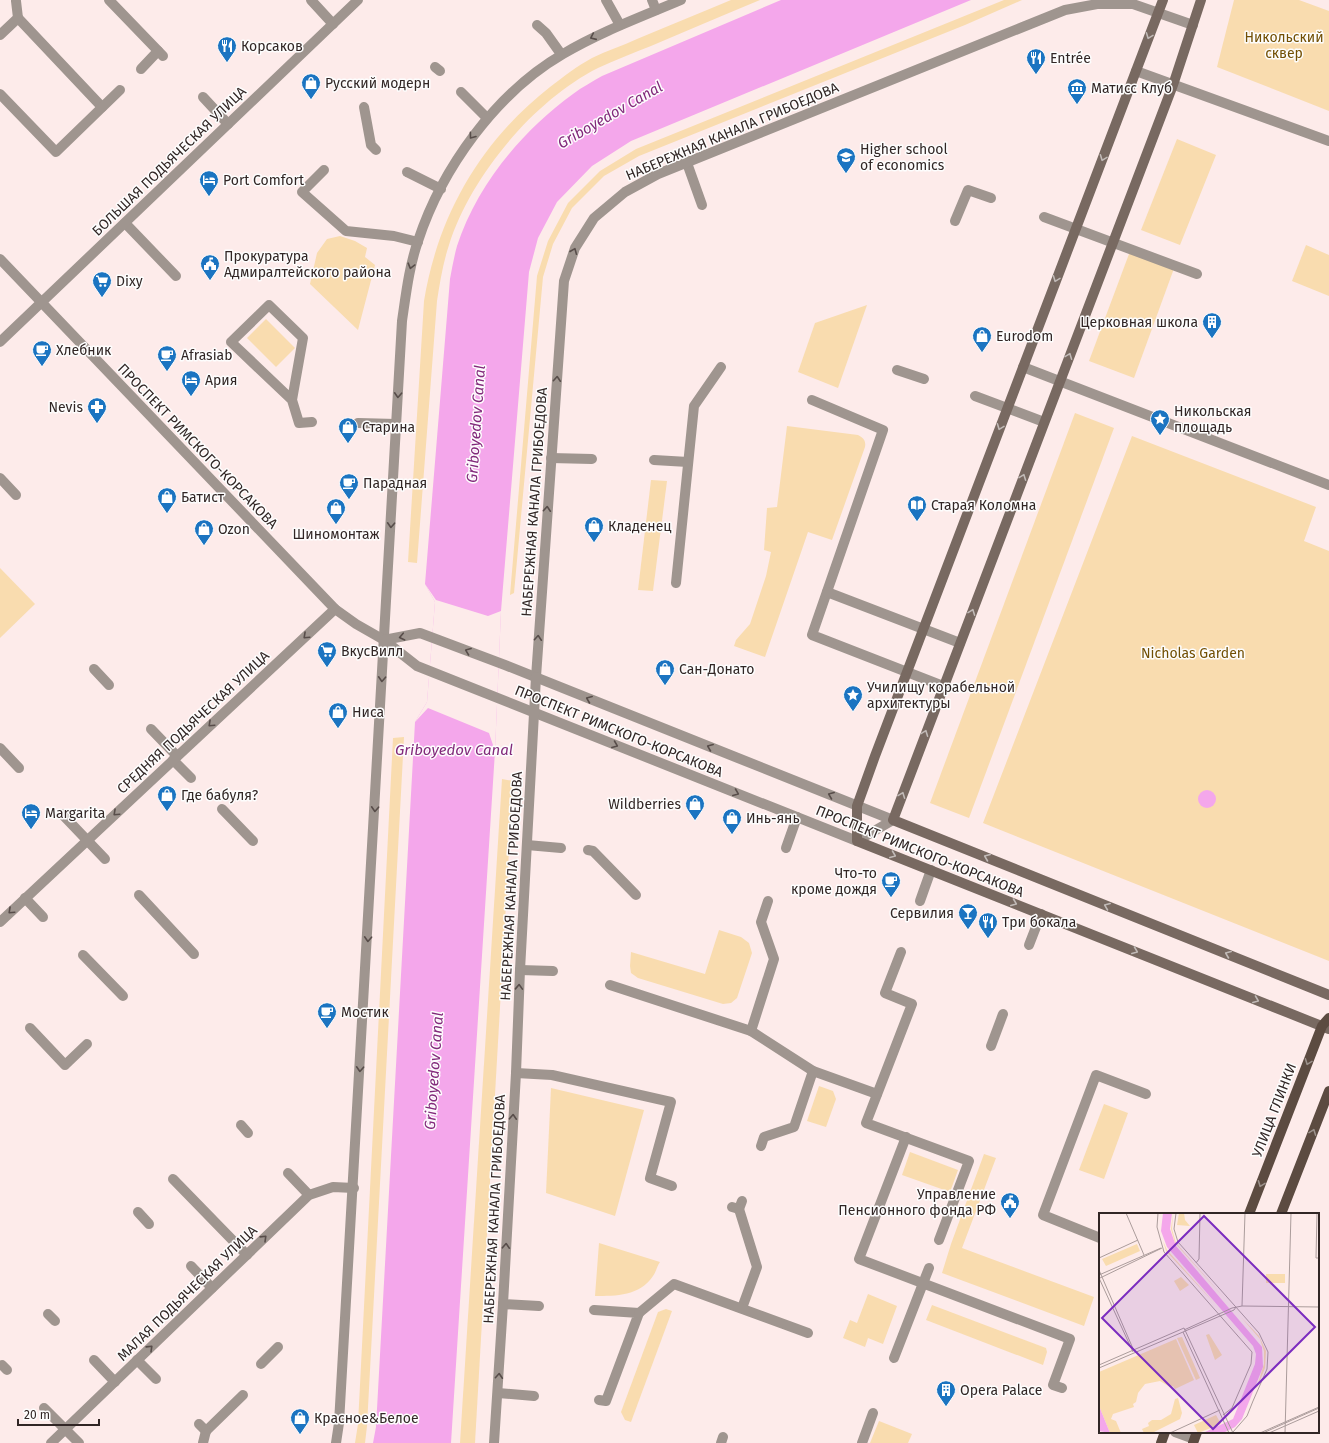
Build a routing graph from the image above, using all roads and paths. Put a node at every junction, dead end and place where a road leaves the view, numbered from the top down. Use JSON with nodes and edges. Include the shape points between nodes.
{"nodes":[{"id":1,"x":109,"y":0,"type":"edge"},
{"id":2,"x":311,"y":0,"type":"edge"},
{"id":3,"x":358,"y":0,"type":"edge"},
{"id":4,"x":606,"y":0,"type":"edge"},
{"id":5,"x":652,"y":0,"type":"edge"},
{"id":6,"x":681,"y":0,"type":"edge"},
{"id":7,"x":1163,"y":0,"type":"edge"},
{"id":8,"x":1201,"y":0,"type":"edge"},
{"id":9,"x":16,"y":1,"type":"dead end"},
{"id":10,"x":656,"y":10,"type":"junction"},
{"id":11,"x":1158,"y":13,"type":"junction"},
{"id":12,"x":18,"y":18,"type":"junction"},
{"id":13,"x":333,"y":24,"type":"junction"},
{"id":14,"x":537,"y":25,"type":"dead end"},
{"id":15,"x":620,"y":25,"type":"junction"},
{"id":16,"x":1193,"y":25,"type":"junction"},
{"id":17,"x":0,"y":35,"type":"edge"},
{"id":18,"x":561,"y":54,"type":"junction"},
{"id":19,"x":141,"y":69,"type":"dead end"},
{"id":20,"x":1136,"y":71,"type":"junction"},
{"id":21,"x":1173,"y":85,"type":"junction"},
{"id":22,"x":120,"y":90,"type":"dead end"},
{"id":23,"x":461,"y":92,"type":"dead end"},
{"id":24,"x":0,"y":94,"type":"edge"},
{"id":25,"x":203,"y":97,"type":"dead end"},
{"id":26,"x":102,"y":107,"type":"junction"},
{"id":27,"x":364,"y":107,"type":"dead end"},
{"id":28,"x":487,"y":118,"type":"junction"},
{"id":29,"x":228,"y":124,"type":"junction"},
{"id":30,"x":1329,"y":141,"type":"edge"},
{"id":31,"x":376,"y":150,"type":"dead end"},
{"id":32,"x":687,"y":163,"type":"junction"},
{"id":33,"x":324,"y":170,"type":"dead end"},
{"id":34,"x":407,"y":172,"type":"dead end"},
{"id":35,"x":441,"y":189,"type":"junction"},
{"id":36,"x":990,"y":198,"type":"dead end"},
{"id":37,"x":702,"y":205,"type":"dead end"},
{"id":38,"x":1044,"y":217,"type":"dead end"},
{"id":39,"x":955,"y":221,"type":"dead end"},
{"id":40,"x":124,"y":223,"type":"junction"},
{"id":41,"x":1076,"y":229,"type":"junction"},
{"id":42,"x":418,"y":242,"type":"junction"},
{"id":43,"x":1112,"y":244,"type":"junction"},
{"id":44,"x":0,"y":259,"type":"edge"},
{"id":45,"x":1197,"y":274,"type":"dead end"},
{"id":46,"x":176,"y":276,"type":"dead end"},
{"id":47,"x":41,"y":302,"type":"junction"},
{"id":48,"x":0,"y":342,"type":"edge"},
{"id":49,"x":721,"y":367,"type":"dead end"},
{"id":50,"x":1023,"y":367,"type":"junction"},
{"id":51,"x":897,"y":370,"type":"dead end"},
{"id":52,"x":924,"y":379,"type":"dead end"},
{"id":53,"x":1060,"y":381,"type":"junction"},
{"id":54,"x":975,"y":396,"type":"dead end"},
{"id":55,"x":292,"y":400,"type":"junction"},
{"id":56,"x":812,"y":400,"type":"dead end"},
{"id":57,"x":1008,"y":408,"type":"junction"},
{"id":58,"x":312,"y":422,"type":"dead end"},
{"id":59,"x":1044,"y":422,"type":"junction"},
{"id":60,"x":358,"y":423,"type":"dead end"},
{"id":61,"x":396,"y":424,"type":"junction"},
{"id":62,"x":551,"y":458,"type":"junction"},
{"id":63,"x":592,"y":459,"type":"dead end"},
{"id":64,"x":654,"y":460,"type":"dead end"},
{"id":65,"x":688,"y":462,"type":"junction"},
{"id":66,"x":0,"y":478,"type":"edge"},
{"id":67,"x":1329,"y":485,"type":"edge"},
{"id":68,"x":16,"y":495,"type":"dead end"},
{"id":69,"x":676,"y":584,"type":"dead end"},
{"id":70,"x":827,"y":592,"type":"junction"},
{"id":71,"x":335,"y":609,"type":"junction"},
{"id":72,"x":923,"y":629,"type":"junction"},
{"id":73,"x":384,"y":640,"type":"junction"},
{"id":74,"x":960,"y":644,"type":"junction"},
{"id":75,"x":94,"y":669,"type":"dead end"},
{"id":76,"x":906,"y":672,"type":"junction"},
{"id":77,"x":536,"y":677,"type":"junction"},
{"id":78,"x":110,"y":685,"type":"dead end"},
{"id":79,"x":943,"y":686,"type":"junction"},
{"id":80,"x":534,"y":712,"type":"junction"},
{"id":81,"x":151,"y":729,"type":"dead end"},
{"id":82,"x":0,"y":748,"type":"edge"},
{"id":83,"x":175,"y":758,"type":"junction"},
{"id":84,"x":19,"y":768,"type":"dead end"},
{"id":85,"x":192,"y":778,"type":"dead end"},
{"id":86,"x":857,"y":806,"type":"junction"},
{"id":87,"x":222,"y":809,"type":"dead end"},
{"id":88,"x":62,"y":814,"type":"dead end"},
{"id":89,"x":797,"y":817,"type":"junction"},
{"id":90,"x":893,"y":820,"type":"junction"},
{"id":91,"x":87,"y":840,"type":"junction"},
{"id":92,"x":857,"y":841,"type":"junction"},
{"id":93,"x":253,"y":842,"type":"dead end"},
{"id":94,"x":527,"y":845,"type":"junction"},
{"id":95,"x":561,"y":848,"type":"dead end"},
{"id":96,"x":786,"y":848,"type":"dead end"},
{"id":97,"x":588,"y":850,"type":"dead end"},
{"id":98,"x":105,"y":859,"type":"dead end"},
{"id":99,"x":932,"y":870,"type":"junction"},
{"id":100,"x":139,"y":895,"type":"dead end"},
{"id":101,"x":636,"y":895,"type":"dead end"},
{"id":102,"x":25,"y":898,"type":"junction"},
{"id":103,"x":768,"y":901,"type":"dead end"},
{"id":104,"x":920,"y":901,"type":"dead end"},
{"id":105,"x":1041,"y":914,"type":"junction"},
{"id":106,"x":43,"y":917,"type":"dead end"},
{"id":107,"x":0,"y":922,"type":"edge"},
{"id":108,"x":1029,"y":945,"type":"dead end"},
{"id":109,"x":901,"y":952,"type":"dead end"},
{"id":110,"x":194,"y":954,"type":"dead end"},
{"id":111,"x":84,"y":955,"type":"dead end"},
{"id":112,"x":520,"y":970,"type":"junction"},
{"id":113,"x":553,"y":971,"type":"dead end"},
{"id":114,"x":610,"y":986,"type":"dead end"},
{"id":115,"x":1329,"y":995,"type":"edge"},
{"id":116,"x":123,"y":996,"type":"dead end"},
{"id":117,"x":1004,"y":1014,"type":"dead end"},
{"id":118,"x":1327,"y":1024,"type":"edge"},
{"id":119,"x":30,"y":1028,"type":"dead end"},
{"id":120,"x":751,"y":1031,"type":"junction"},
{"id":121,"x":87,"y":1044,"type":"dead end"},
{"id":122,"x":991,"y":1046,"type":"dead end"},
{"id":123,"x":813,"y":1071,"type":"junction"},
{"id":124,"x":516,"y":1073,"type":"junction"},
{"id":125,"x":1329,"y":1091,"type":"edge"},
{"id":126,"x":877,"y":1094,"type":"junction"},
{"id":127,"x":1146,"y":1094,"type":"dead end"},
{"id":128,"x":906,"y":1137,"type":"junction"},
{"id":129,"x":761,"y":1146,"type":"dead end"},
{"id":130,"x":288,"y":1173,"type":"dead end"},
{"id":131,"x":173,"y":1179,"type":"dead end"},
{"id":132,"x":672,"y":1186,"type":"dead end"},
{"id":133,"x":354,"y":1188,"type":"junction"},
{"id":134,"x":309,"y":1195,"type":"junction"},
{"id":135,"x":738,"y":1206,"type":"dead end"},
{"id":136,"x":138,"y":1212,"type":"dead end"},
{"id":137,"x":1249,"y":1213,"type":"edge"},
{"id":138,"x":1282,"y":1213,"type":"edge"},
{"id":139,"x":149,"y":1224,"type":"dead end"},
{"id":140,"x":1099,"y":1238,"type":"edge"},
{"id":141,"x":939,"y":1240,"type":"dead end"},
{"id":142,"x":247,"y":1255,"type":"junction"},
{"id":143,"x":191,"y":1266,"type":"dead end"},
{"id":144,"x":929,"y":1268,"type":"dead end"},
{"id":145,"x":923,"y":1283,"type":"junction"},
{"id":146,"x":212,"y":1288,"type":"junction"},
{"id":147,"x":503,"y":1304,"type":"junction"},
{"id":148,"x":539,"y":1306,"type":"dead end"},
{"id":149,"x":742,"y":1308,"type":"junction"},
{"id":150,"x":594,"y":1310,"type":"dead end"},
{"id":151,"x":639,"y":1313,"type":"junction"},
{"id":152,"x":808,"y":1333,"type":"dead end"},
{"id":153,"x":278,"y":1347,"type":"dead end"},
{"id":154,"x":894,"y":1358,"type":"dead end"},
{"id":155,"x":94,"y":1360,"type":"dead end"},
{"id":156,"x":137,"y":1360,"type":"junction"},
{"id":157,"x":262,"y":1364,"type":"dead end"},
{"id":158,"x":156,"y":1380,"type":"dead end"},
{"id":159,"x":115,"y":1382,"type":"junction"},
{"id":160,"x":1062,"y":1388,"type":"dead end"},
{"id":161,"x":498,"y":1393,"type":"junction"},
{"id":162,"x":243,"y":1395,"type":"dead end"},
{"id":163,"x":534,"y":1396,"type":"dead end"},
{"id":164,"x":599,"y":1400,"type":"dead end"},
{"id":165,"x":44,"y":1408,"type":"dead end"},
{"id":166,"x":873,"y":1414,"type":"dead end"},
{"id":167,"x":66,"y":1429,"type":"junction"},
{"id":168,"x":1165,"y":1433,"type":"edge"},
{"id":169,"x":1178,"y":1433,"type":"edge"},
{"id":170,"x":1195,"y":1438,"type":"edge"},
{"id":171,"x":51,"y":1443,"type":"edge"},
{"id":172,"x":79,"y":1443,"type":"edge"},
{"id":173,"x":203,"y":1443,"type":"edge"},
{"id":174,"x":336,"y":1443,"type":"edge"},
{"id":175,"x":494,"y":1443,"type":"edge"},
{"id":176,"x":862,"y":1443,"type":"edge"},
{"id":177,"x":1161,"y":1443,"type":"edge"}],
"edges":[{"from":1,"to":19,"type":"street","via":[[161,54]]},
{"from":2,"to":13,"type":"street"},
{"from":3,"to":13,"type":"street","name":"БОЛЬШАЯ ПОДЬЯЧЕСКАЯ УЛИЦА"},
{"from":4,"to":15,"type":"street"},
{"from":5,"to":10,"type":"street"},
{"from":6,"to":10,"type":"street"},
{"from":7,"to":11,"type":"main road"},
{"from":8,"to":16,"type":"main road"},
{"from":9,"to":12,"type":"street"},
{"from":10,"to":15,"type":"street"},
{"from":11,"to":16,"type":"street","name":"НАБЕРЕЖНАЯ КАНАЛА ГРИБОЕДОВА"},
{"from":11,"to":20,"type":"main road","one_way":true},
{"from":11,"to":32,"type":"street","name":"НАБЕРЕЖНАЯ КАНАЛА ГРИБОЕДОВА","via":[[1133,4],[1097,4],[1065,10]]},
{"from":12,"to":17,"type":"street"},
{"from":12,"to":26,"type":"street"},
{"from":13,"to":29,"type":"street","name":"БОЛЬШАЯ ПОДЬЯЧЕСКАЯ УЛИЦА"},
{"from":14,"to":18,"type":"street"},
{"from":15,"to":18,"type":"street","one_way":true},
{"from":16,"to":21,"type":"main road"},
{"from":18,"to":28,"type":"street","via":[[517,87]]},
{"from":20,"to":21,"type":"street"},
{"from":20,"to":41,"type":"main road","one_way":true},
{"from":21,"to":30,"type":"street"},
{"from":21,"to":43,"type":"main road"},
{"from":22,"to":26,"type":"street"},
{"from":23,"to":28,"type":"street"},
{"from":24,"to":26,"type":"street","via":[[26,129],[56,152]]},
{"from":25,"to":29,"type":"street"},
{"from":27,"to":31,"type":"street","via":[[371,144]]},
{"from":28,"to":35,"type":"street","one_way":true,"via":[[467,143]]},
{"from":29,"to":40,"type":"street","name":"БОЛЬШАЯ ПОДЬЯЧЕСКАЯ УЛИЦА"},
{"from":32,"to":37,"type":"street"},
{"from":62,"to":32,"type":"street","name":"НАБЕРЕЖНАЯ КАНАЛА ГРИБОЕДОВА","one_way":true,"via":[[564,282],[575,248],[594,218],[625,192],[658,174]]},
{"from":33,"to":42,"type":"street","via":[[302,192],[346,231],[394,236]]},
{"from":34,"to":35,"type":"street"},
{"from":35,"to":42,"type":"street"},
{"from":36,"to":39,"type":"street","via":[[968,190]]},
{"from":38,"to":41,"type":"street"},
{"from":40,"to":46,"type":"street"},
{"from":40,"to":47,"type":"street","name":"БОЛЬШАЯ ПОДЬЯЧЕСКАЯ УЛИЦА"},
{"from":41,"to":43,"type":"street"},
{"from":41,"to":50,"type":"main road","one_way":true},
{"from":42,"to":61,"type":"street","one_way":true,"via":[[408,278],[402,321]]},
{"from":43,"to":45,"type":"street"},
{"from":53,"to":43,"type":"main road","one_way":true},
{"from":44,"to":47,"type":"street","name":"ПРОСПЕКТ РИМСКОГО-КОРСАКОВА"},
{"from":47,"to":48,"type":"street","name":"БОЛЬШАЯ ПОДЬЯЧЕСКАЯ УЛИЦА"},
{"from":47,"to":71,"type":"street","name":"ПРОСПЕКТ РИМСКОГО-КОРСАКОВА"},
{"from":49,"to":65,"type":"street","via":[[694,406]]},
{"from":50,"to":53,"type":"street"},
{"from":50,"to":57,"type":"main road"},
{"from":51,"to":52,"type":"street"},
{"from":53,"to":59,"type":"main road"},
{"from":53,"to":67,"type":"street"},
{"from":54,"to":57,"type":"street"},
{"from":55,"to":55,"type":"street","via":[[230,342],[269,305],[303,338]]},
{"from":55,"to":58,"type":"street","via":[[299,422]]},
{"from":56,"to":70,"type":"street","via":[[884,430]]},
{"from":57,"to":59,"type":"street"},
{"from":57,"to":72,"type":"main road","one_way":true},
{"from":74,"to":59,"type":"main road","one_way":true},
{"from":60,"to":61,"type":"street"},
{"from":61,"to":73,"type":"street","one_way":true},
{"from":62,"to":63,"type":"street"},
{"from":77,"to":62,"type":"street","name":"НАБЕРЕЖНАЯ КАНАЛА ГРИБОЕДОВА","one_way":true},
{"from":64,"to":65,"type":"street"},
{"from":65,"to":69,"type":"street"},
{"from":66,"to":68,"type":"street"},
{"from":70,"to":72,"type":"street"},
{"from":70,"to":76,"type":"street","via":[[812,635]]},
{"from":71,"to":73,"type":"street","name":"ПРОСПЕКТ РИМСКОГО-КОРСАКОВА"},
{"from":71,"to":83,"type":"street","name":"СРЕДНЯЯ ПОДЬЯЧЕСКАЯ УЛИЦА","one_way":true},
{"from":72,"to":74,"type":"street"},
{"from":72,"to":76,"type":"main road"},
{"from":77,"to":73,"type":"street","name":"ПРОСПЕКТ РИМСКОГО-КОРСАКОВА","one_way":true,"via":[[420,633]]},
{"from":73,"to":80,"type":"street","name":"ПРОСПЕКТ РИМСКОГО-КОРСАКОВА","via":[[417,666]]},
{"from":73,"to":133,"type":"street","one_way":true},
{"from":74,"to":79,"type":"main road"},
{"from":75,"to":78,"type":"street"},
{"from":76,"to":79,"type":"street"},
{"from":76,"to":86,"type":"main road"},
{"from":77,"to":80,"type":"street","name":"НАБЕРЕЖНАЯ КАНАЛА ГРИБОЕДОВА"},
{"from":86,"to":77,"type":"street","name":"ПРОСПЕКТ РИМСКОГО-КОРСАКОВА","one_way":true},
{"from":90,"to":79,"type":"main road","one_way":true},
{"from":80,"to":89,"type":"street","name":"ПРОСПЕКТ РИМСКОГО-КОРСАКОВА","one_way":true},
{"from":80,"to":94,"type":"street","name":"НАБЕРЕЖНАЯ КАНАЛА ГРИБОЕДОВА"},
{"from":81,"to":83,"type":"street"},
{"from":82,"to":84,"type":"street"},
{"from":83,"to":85,"type":"street"},
{"from":83,"to":91,"type":"street","name":"СРЕДНЯЯ ПОДЬЯЧЕСКАЯ УЛИЦА","one_way":true},
{"from":86,"to":90,"type":"street","name":"ПРОСПЕКТ РИМСКОГО-КОРСАКОВА"},
{"from":86,"to":92,"type":"main road"},
{"from":87,"to":93,"type":"street"},
{"from":88,"to":91,"type":"street"},
{"from":89,"to":92,"type":"street","name":"ПРОСПЕКТ РИМСКОГО-КОРСАКОВА"},
{"from":89,"to":96,"type":"street"},
{"from":90,"to":92,"type":"street"},
{"from":115,"to":90,"type":"main road","name":"ПРОСПЕКТ РИМСКОГО-КОРСАКОВА","one_way":true},
{"from":91,"to":98,"type":"street"},
{"from":91,"to":102,"type":"street","name":"СРЕДНЯЯ ПОДЬЯЧЕСКАЯ УЛИЦА"},
{"from":92,"to":99,"type":"main road","name":"ПРОСПЕКТ РИМСКОГО-КОРСАКОВА","one_way":true},
{"from":94,"to":95,"type":"street"},
{"from":94,"to":112,"type":"street","name":"НАБЕРЕЖНАЯ КАНАЛА ГРИБОЕДОВА"},
{"from":97,"to":101,"type":"street","via":[[593,851]]},
{"from":99,"to":104,"type":"street"},
{"from":99,"to":105,"type":"main road","name":"ПРОСПЕКТ РИМСКОГО-КОРСАКОВА","one_way":true},
{"from":100,"to":110,"type":"street"},
{"from":102,"to":106,"type":"street"},
{"from":102,"to":107,"type":"street","name":"СРЕДНЯЯ ПОДЬЯЧЕСКАЯ УЛИЦА","one_way":true},
{"from":103,"to":120,"type":"street","via":[[761,922],[774,959]]},
{"from":105,"to":108,"type":"street"},
{"from":105,"to":118,"type":"main road","name":"ПРОСПЕКТ РИМСКОГО-КОРСАКОВА","one_way":true},
{"from":109,"to":126,"type":"street","via":[[885,993],[912,1004]]},
{"from":111,"to":116,"type":"street"},
{"from":112,"to":113,"type":"street"},
{"from":124,"to":112,"type":"street","name":"НАБЕРЕЖНАЯ КАНАЛА ГРИБОЕДОВА","one_way":true},
{"from":114,"to":120,"type":"street"},
{"from":117,"to":122,"type":"street"},
{"from":118,"to":137,"type":"main road","name":"УЛИЦА ГЛИНКИ","one_way":true},
{"from":119,"to":121,"type":"street","via":[[65,1065]]},
{"from":120,"to":123,"type":"street"},
{"from":123,"to":126,"type":"street"},
{"from":123,"to":129,"type":"street","via":[[794,1127],[764,1137]]},
{"from":124,"to":132,"type":"street","via":[[552,1075],[671,1102],[650,1178]]},
{"from":147,"to":124,"type":"street","name":"НАБЕРЕЖНАЯ КАНАЛА ГРИБОЕДОВА","one_way":true},
{"from":138,"to":125,"type":"main road","one_way":true},
{"from":126,"to":128,"type":"street","via":[[866,1123]]},
{"from":127,"to":140,"type":"street","via":[[1096,1075],[1043,1215]]},
{"from":128,"to":141,"type":"street","via":[[969,1161]]},
{"from":128,"to":145,"type":"street","via":[[859,1260]]},
{"from":130,"to":134,"type":"street"},
{"from":131,"to":142,"type":"street"},
{"from":133,"to":134,"type":"street","name":"МАЛАЯ ПОДЬЯЧЕСКАЯ УЛИЦА","via":[[333,1187]]},
{"from":133,"to":174,"type":"street"},
{"from":142,"to":134,"type":"street","name":"МАЛАЯ ПОДЬЯЧЕСКАЯ УЛИЦА","one_way":true},
{"from":135,"to":149,"type":"street","via":[[757,1267]]},
{"from":136,"to":139,"type":"street"},
{"from":142,"to":146,"type":"street","name":"МАЛАЯ ПОДЬЯЧЕСКАЯ УЛИЦА"},
{"from":143,"to":146,"type":"street"},
{"from":144,"to":145,"type":"street"},
{"from":145,"to":154,"type":"street"},
{"from":145,"to":160,"type":"street","via":[[1070,1339],[1053,1385]]},
{"from":156,"to":146,"type":"street","name":"МАЛАЯ ПОДЬЯЧЕСКАЯ УЛИЦА","one_way":true},
{"from":147,"to":148,"type":"street"},
{"from":161,"to":147,"type":"street","name":"НАБЕРЕЖНАЯ КАНАЛА ГРИБОЕДОВА","one_way":true},
{"from":149,"to":151,"type":"street","via":[[674,1284]]},
{"from":149,"to":152,"type":"street"},
{"from":150,"to":151,"type":"street"},
{"from":151,"to":164,"type":"street","via":[[606,1401]]},
{"from":153,"to":157,"type":"street"},
{"from":155,"to":159,"type":"street"},
{"from":156,"to":158,"type":"street"},
{"from":156,"to":159,"type":"street","name":"МАЛАЯ ПОДЬЯЧЕСКАЯ УЛИЦА"},
{"from":159,"to":167,"type":"street","name":"МАЛАЯ ПОДЬЯЧЕСКАЯ УЛИЦА"},
{"from":161,"to":163,"type":"street"},
{"from":161,"to":175,"type":"street","name":"НАБЕРЕЖНАЯ КАНАЛА ГРИБОЕДОВА"},
{"from":162,"to":173,"type":"street","via":[[203,1427]]},
{"from":165,"to":167,"type":"street"},
{"from":166,"to":176,"type":"street"},
{"from":167,"to":171,"type":"street","name":"МАЛАЯ ПОДЬЯЧЕСКАЯ УЛИЦА"},
{"from":167,"to":172,"type":"street"},
{"from":168,"to":177,"type":"main road"},
{"from":169,"to":170,"type":"street"}]}
